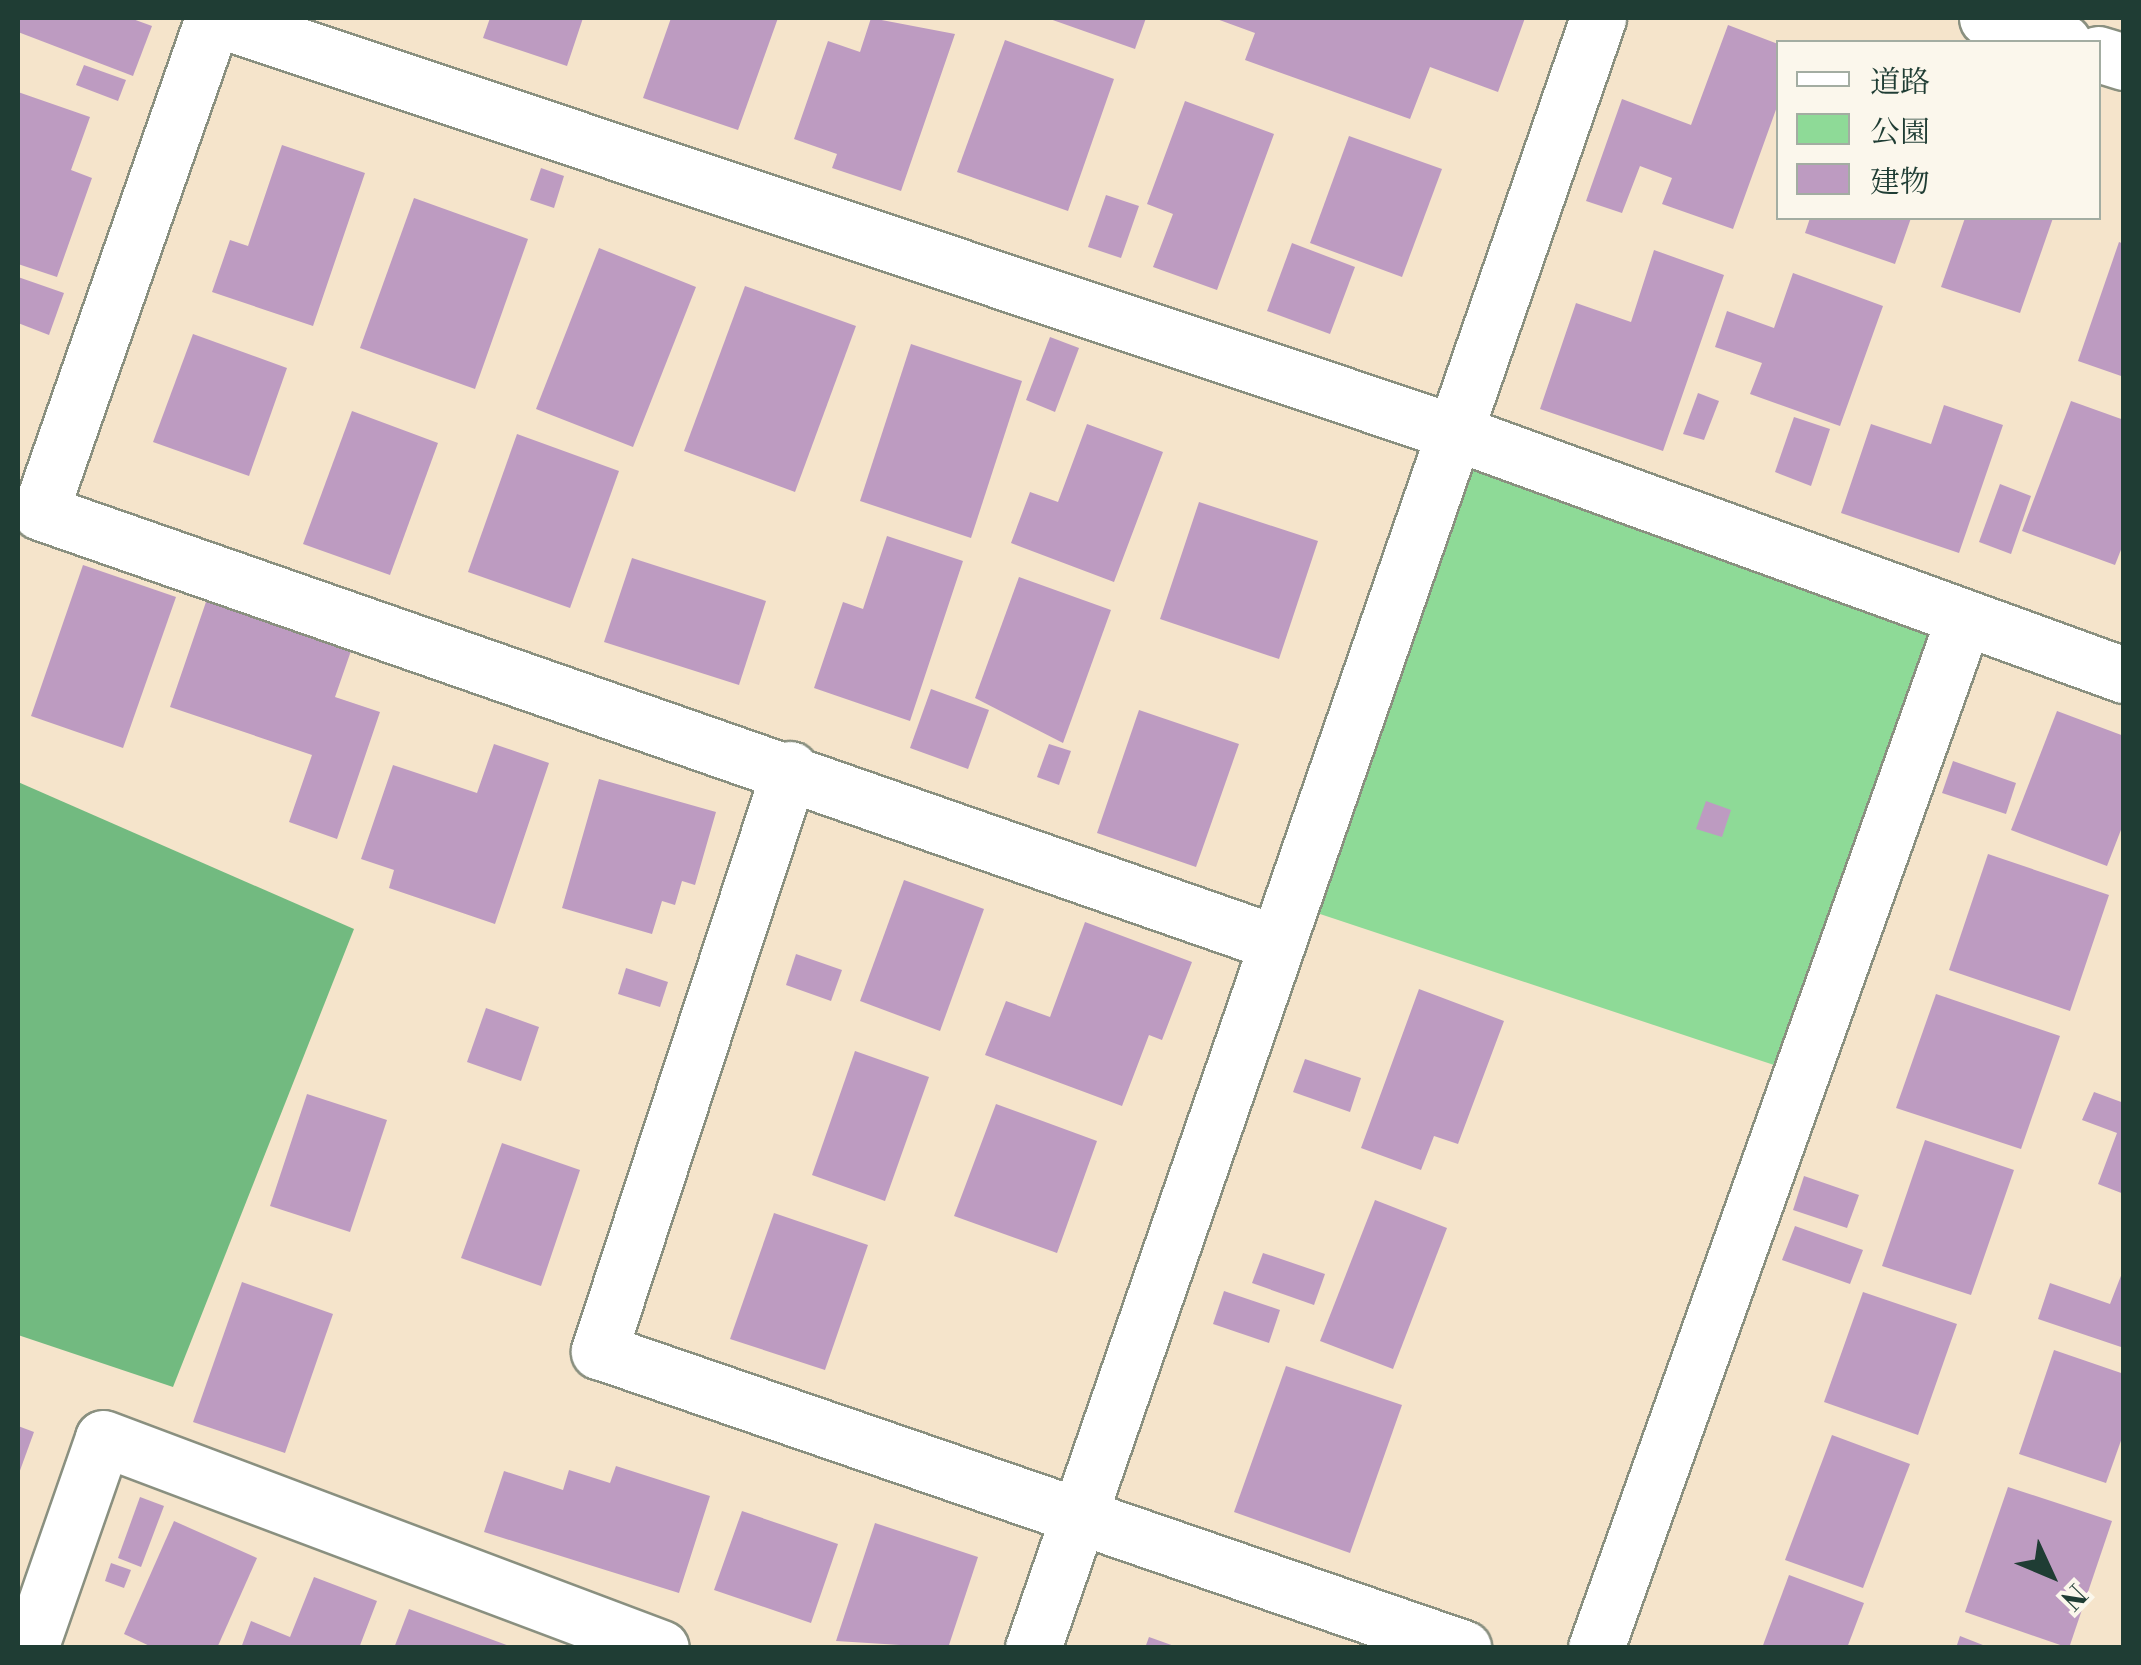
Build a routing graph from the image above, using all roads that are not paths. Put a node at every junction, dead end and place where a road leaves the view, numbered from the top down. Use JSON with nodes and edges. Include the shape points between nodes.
{"nodes":[{"id":1,"x":214,"y":18,"type":"edge"},
{"id":2,"x":1598,"y":18,"type":"edge"},
{"id":3,"x":1987,"y":18,"type":"edge"},
{"id":4,"x":2058,"y":40,"type":"edge"},
{"id":5,"x":1454,"y":432,"type":"junction"},
{"id":6,"x":1963,"y":621,"type":"junction"},
{"id":7,"x":2124,"y":675,"type":"edge"},
{"id":8,"x":790,"y":769,"type":"junction"},
{"id":9,"x":1276,"y":943,"type":"junction"},
{"id":10,"x":1081,"y":1511,"type":"junction"},
{"id":11,"x":30,"y":1648,"type":"edge"},
{"id":12,"x":661,"y":1648,"type":"edge"},
{"id":13,"x":1032,"y":1648,"type":"edge"},
{"id":14,"x":1463,"y":1648,"type":"edge"},
{"id":15,"x":1596,"y":1648,"type":"edge"}],
"edges":[{"from":1,"to":5,"type":"street"},
{"from":1,"to":8,"type":"street","via":[[40,512]]},
{"from":2,"to":5,"type":"street"},
{"from":3,"to":4,"type":"street"},
{"from":5,"to":6,"type":"street"},
{"from":5,"to":9,"type":"street"},
{"from":6,"to":7,"type":"street"},
{"from":6,"to":15,"type":"street"},
{"from":8,"to":9,"type":"street"},
{"from":8,"to":10,"type":"street","via":[[600,1351]]},
{"from":9,"to":10,"type":"street"},
{"from":10,"to":13,"type":"street"},
{"from":10,"to":14,"type":"street"},
{"from":11,"to":12,"type":"street","via":[[103,1438]]}]}
